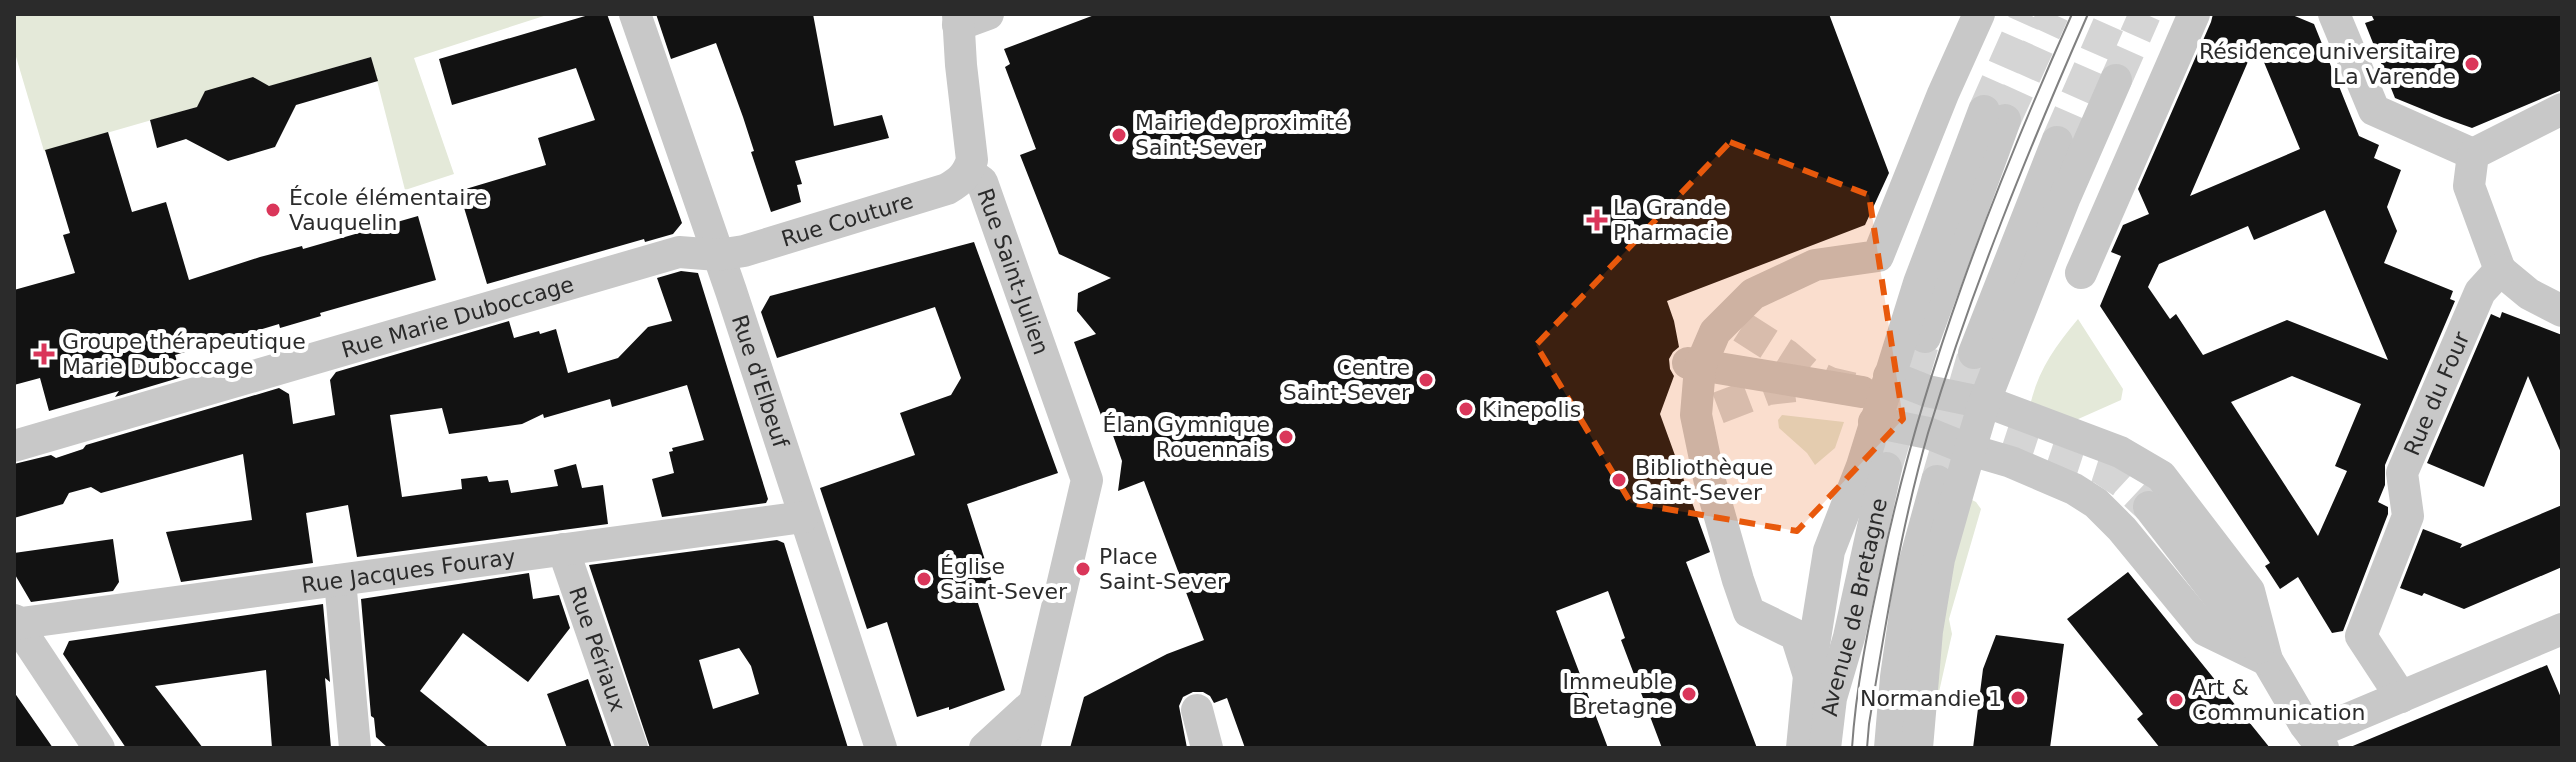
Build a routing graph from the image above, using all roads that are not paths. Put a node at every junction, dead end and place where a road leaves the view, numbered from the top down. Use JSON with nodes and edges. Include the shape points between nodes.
{"nodes":[{"id":1,"x":635,"y":14,"type":"edge"},
{"id":2,"x":988,"y":14,"type":"edge"},
{"id":3,"x":1979,"y":14,"type":"edge"},
{"id":4,"x":2194,"y":14,"type":"edge"},
{"id":5,"x":2334,"y":14,"type":"edge"},
{"id":6,"x":958,"y":20,"type":"edge"},
{"id":7,"x":2116,"y":80,"type":"tunnel mouth"},
{"id":8,"x":2562,"y":109,"type":"edge"},
{"id":9,"x":2057,"y":142,"type":"tunnel mouth"},
{"id":10,"x":2473,"y":154,"type":"junction"},
{"id":11,"x":968,"y":172,"type":"junction"},
{"id":12,"x":718,"y":255,"type":"junction"},
{"id":13,"x":2500,"y":270,"type":"junction"},
{"id":14,"x":2081,"y":273,"type":"dead end"},
{"id":15,"x":2562,"y":311,"type":"edge"},
{"id":16,"x":1925,"y":337,"type":"tunnel mouth"},
{"id":17,"x":1974,"y":353,"type":"tunnel mouth"},
{"id":18,"x":1694,"y":365,"type":"junction"},
{"id":19,"x":1876,"y":384,"type":"junction"},
{"id":20,"x":1984,"y":403,"type":"junction"},
{"id":21,"x":1874,"y":422,"type":"junction"},
{"id":22,"x":14,"y":446,"type":"edge"},
{"id":23,"x":1970,"y":450,"type":"junction"},
{"id":24,"x":1886,"y":468,"type":"tunnel mouth"},
{"id":25,"x":1937,"y":481,"type":"tunnel mouth"},
{"id":26,"x":2149,"y":507,"type":"tunnel mouth"},
{"id":27,"x":803,"y":517,"type":"junction"},
{"id":28,"x":563,"y":549,"type":"junction"},
{"id":29,"x":340,"y":580,"type":"junction"},
{"id":30,"x":15,"y":623,"type":"edge"},
{"id":31,"x":2562,"y":629,"type":"edge"},
{"id":32,"x":2267,"y":660,"type":"junction"},
{"id":33,"x":1809,"y":676,"type":"junction"},
{"id":34,"x":2401,"y":697,"type":"junction"},
{"id":35,"x":1032,"y":705,"type":"junction"},
{"id":36,"x":1197,"y":710,"type":"dead end"},
{"id":37,"x":878,"y":738,"type":"edge"},
{"id":38,"x":2318,"y":741,"type":"edge"},
{"id":39,"x":99,"y":748,"type":"edge"},
{"id":40,"x":355,"y":748,"type":"edge"},
{"id":41,"x":632,"y":748,"type":"edge"},
{"id":42,"x":985,"y":748,"type":"edge"},
{"id":43,"x":1024,"y":748,"type":"edge"},
{"id":44,"x":1207,"y":748,"type":"edge"},
{"id":45,"x":1802,"y":748,"type":"edge"},
{"id":46,"x":1825,"y":748,"type":"edge"},
{"id":47,"x":1890,"y":748,"type":"edge"},
{"id":48,"x":1917,"y":748,"type":"edge"}],
"edges":[{"from":1,"to":12,"type":"street","name":"Rue d'Elbeuf"},
{"from":2,"to":6,"type":"street"},
{"from":3,"to":18,"type":"street","via":[[1878,256],[1815,265],[1753,294],[1715,332]]},
{"from":4,"to":14,"type":"street"},
{"from":5,"to":10,"type":"street","via":[[2374,110]]},
{"from":6,"to":11,"type":"street","name":"Rue Saint-Julien","via":[[972,160]]},
{"from":7,"to":20,"type":"street"},
{"from":8,"to":10,"type":"street"},
{"from":9,"to":17,"type":"street"},
{"from":10,"to":13,"type":"street","via":[[2469,186]]},
{"from":11,"to":12,"type":"street","name":"Rue Couture","via":[[947,189]]},
{"from":11,"to":35,"type":"street","name":"Rue Saint-Julien","via":[[982,182],[1087,480]]},
{"from":12,"to":22,"type":"street","name":"Rue Marie Duboccage","via":[[679,252]]},
{"from":12,"to":27,"type":"street","name":"Rue d'Elbeuf"},
{"from":13,"to":15,"type":"street","via":[[2529,294]]},
{"from":13,"to":34,"type":"street","name":"Rue du Four","via":[[2480,292],[2402,473],[2408,516],[2361,636]]},
{"from":16,"to":19,"type":"street","via":[[1995,115]]},
{"from":18,"to":19,"type":"street"},
{"from":18,"to":33,"type":"street","via":[[1696,415],[1709,478],[1749,612],[1796,635]]},
{"from":19,"to":20,"type":"street"},
{"from":19,"to":21,"type":"street"},
{"from":20,"to":23,"type":"street"},
{"from":20,"to":32,"type":"street","via":[[2120,452],[2161,476],[2249,591]]},
{"from":21,"to":23,"type":"street","via":[[1928,433]]},
{"from":21,"to":33,"type":"street","via":[[1829,551]]},
{"from":23,"to":32,"type":"street","via":[[2074,489],[2104,510],[2205,630]]},
{"from":23,"to":48,"type":"street","via":[[1939,559]]},
{"from":24,"to":46,"type":"street","name":"Avenue de Bretagne","via":[[1831,698]]},
{"from":25,"to":47,"type":"street","via":[[1910,579]]},
{"from":26,"to":32,"type":"street"},
{"from":27,"to":28,"type":"street","name":"Rue Jacques Fouray"},
{"from":27,"to":37,"type":"street","name":"Rue d'Elbeuf"},
{"from":28,"to":29,"type":"street","name":"Rue Jacques Fouray"},
{"from":28,"to":41,"type":"street","name":"Rue Périaux"},
{"from":29,"to":30,"type":"street","name":"Rue Jacques Fouray"},
{"from":29,"to":40,"type":"street"},
{"from":30,"to":39,"type":"street"},
{"from":31,"to":34,"type":"street"},
{"from":32,"to":38,"type":"street"},
{"from":33,"to":45,"type":"street"},
{"from":34,"to":38,"type":"street"},
{"from":35,"to":42,"type":"street"},
{"from":35,"to":43,"type":"street"},
{"from":36,"to":44,"type":"street"}]}
